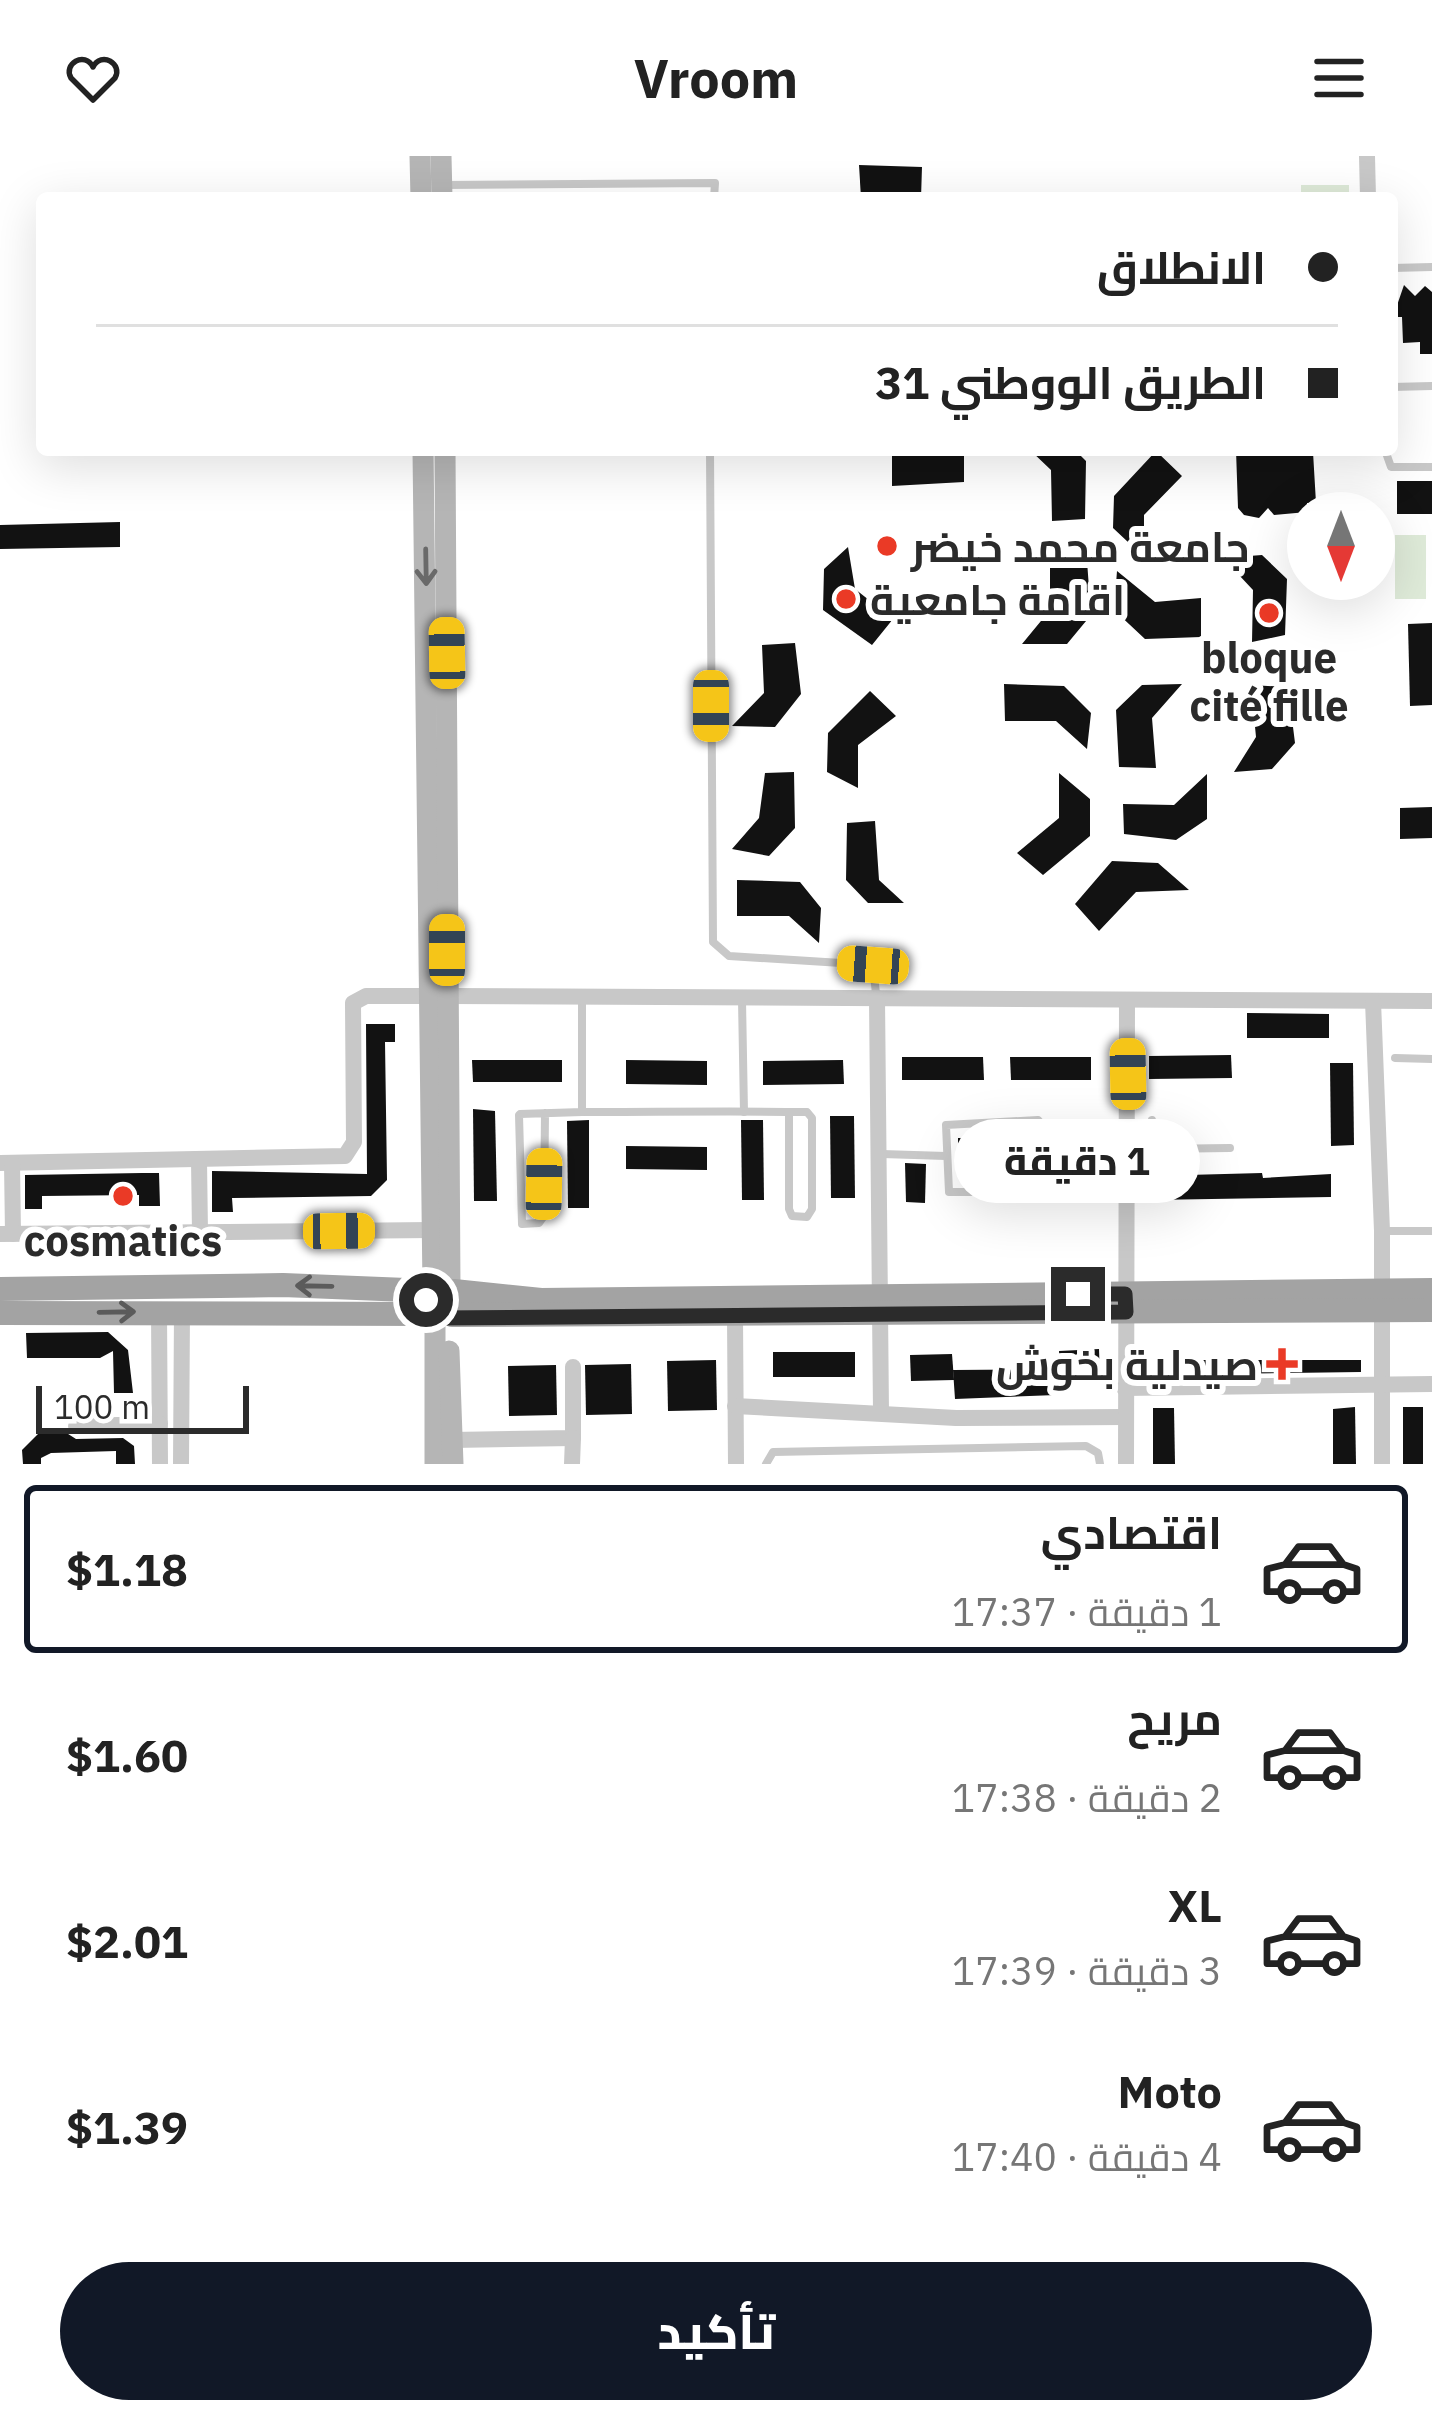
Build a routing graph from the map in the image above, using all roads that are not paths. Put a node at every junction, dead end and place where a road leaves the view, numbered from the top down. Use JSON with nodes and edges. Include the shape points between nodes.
{"nodes":[{"id":1,"x":420,"y":156,"type":"edge"},
{"id":2,"x":441,"y":156,"type":"edge"},
{"id":3,"x":1367,"y":156,"type":"edge"},
{"id":4,"x":441,"y":191,"type":"edge"},
{"id":5,"x":421,"y":192,"type":"edge"},
{"id":6,"x":714,"y":192,"type":"edge"},
{"id":7,"x":1368,"y":192,"type":"edge"},
{"id":8,"x":1432,"y":267,"type":"edge"},
{"id":9,"x":1398,"y":268,"type":"edge"},
{"id":10,"x":1432,"y":386,"type":"edge"},
{"id":11,"x":1398,"y":387,"type":"edge"},
{"id":12,"x":423,"y":456,"type":"edge"},
{"id":13,"x":445,"y":456,"type":"edge"},
{"id":14,"x":710,"y":456,"type":"edge"},
{"id":15,"x":1386,"y":456,"type":"edge"},
{"id":16,"x":1432,"y":467,"type":"edge"},
{"id":17,"x":438,"y":996,"type":"junction"},
{"id":18,"x":582,"y":996,"type":"junction"},
{"id":19,"x":742,"y":998,"type":"junction"},
{"id":20,"x":877,"y":998,"type":"junction"},
{"id":21,"x":1126,"y":1000,"type":"junction"},
{"id":22,"x":1373,"y":1001,"type":"junction"},
{"id":23,"x":1432,"y":1001,"type":"edge"},
{"id":24,"x":1395,"y":1058,"type":"dead end"},
{"id":25,"x":1432,"y":1059,"type":"edge"},
{"id":26,"x":582,"y":1112,"type":"junction"},
{"id":27,"x":744,"y":1112,"type":"junction"},
{"id":28,"x":789,"y":1112,"type":"junction"},
{"id":29,"x":545,"y":1113,"type":"junction"},
{"id":30,"x":1152,"y":1120,"type":"dead end"},
{"id":31,"x":1230,"y":1148,"type":"dead end"},
{"id":32,"x":877,"y":1154,"type":"junction"},
{"id":33,"x":946,"y":1156,"type":"junction"},
{"id":34,"x":199,"y":1160,"type":"junction"},
{"id":35,"x":6,"y":1163,"type":"edge"},
{"id":36,"x":432,"y":1230,"type":"junction"},
{"id":37,"x":1382,"y":1231,"type":"junction"},
{"id":38,"x":1432,"y":1231,"type":"edge"},
{"id":39,"x":200,"y":1233,"type":"junction"},
{"id":40,"x":7,"y":1234,"type":"edge"},
{"id":41,"x":0,"y":1289,"type":"edge"},
{"id":42,"x":1432,"y":1290,"type":"edge"},
{"id":43,"x":1382,"y":1300,"type":"junction"},
{"id":44,"x":442,"y":1302,"type":"junction"},
{"id":45,"x":1125,"y":1303,"type":"junction"},
{"id":46,"x":877,"y":1306,"type":"junction"},
{"id":47,"x":1432,"y":1310,"type":"edge"},
{"id":48,"x":170,"y":1311,"type":"junction"},
{"id":49,"x":0,"y":1313,"type":"edge"},
{"id":50,"x":735,"y":1316,"type":"junction"},
{"id":51,"x":574,"y":1367,"type":"dead end"},
{"id":52,"x":1432,"y":1384,"type":"edge"},
{"id":53,"x":1382,"y":1385,"type":"junction"},
{"id":54,"x":1124,"y":1388,"type":"junction"},
{"id":55,"x":735,"y":1406,"type":"junction"},
{"id":56,"x":881,"y":1412,"type":"junction"},
{"id":57,"x":1124,"y":1417,"type":"junction"},
{"id":58,"x":160,"y":1424,"type":"junction"},
{"id":59,"x":76,"y":1426,"type":"dead end"},
{"id":60,"x":572,"y":1438,"type":"junction"},
{"id":61,"x":452,"y":1439,"type":"junction"},
{"id":62,"x":160,"y":1464,"type":"edge"},
{"id":63,"x":181,"y":1464,"type":"edge"},
{"id":64,"x":436,"y":1464,"type":"edge"},
{"id":65,"x":453,"y":1464,"type":"edge"},
{"id":66,"x":572,"y":1464,"type":"edge"},
{"id":67,"x":736,"y":1464,"type":"edge"},
{"id":68,"x":766,"y":1464,"type":"edge"},
{"id":69,"x":1100,"y":1464,"type":"edge"},
{"id":70,"x":1126,"y":1464,"type":"edge"},
{"id":71,"x":1382,"y":1464,"type":"edge"}],
"edges":[{"from":1,"to":5,"type":"main road"},
{"from":2,"to":4,"type":"main road"},
{"from":3,"to":7,"type":"street"},
{"from":4,"to":6,"type":"lane","via":[[715,183]]},
{"from":8,"to":9,"type":"lane"},
{"from":10,"to":11,"type":"lane"},
{"from":12,"to":17,"type":"main road","one_way":true},
{"from":13,"to":17,"type":"main road"},
{"from":14,"to":20,"type":"lane","via":[[713,942],[729,956],[873,965]]},
{"from":15,"to":16,"type":"lane","via":[[1391,467]]},
{"from":17,"to":18,"type":"street"},
{"from":17,"to":34,"type":"street","via":[[353,1003],[350,1154]]},
{"from":17,"to":36,"type":"main road"},
{"from":17,"to":44,"type":"main road"},
{"from":18,"to":19,"type":"street"},
{"from":18,"to":26,"type":"lane"},
{"from":19,"to":20,"type":"street"},
{"from":19,"to":27,"type":"lane"},
{"from":20,"to":21,"type":"street"},
{"from":20,"to":32,"type":"street"},
{"from":21,"to":22,"type":"street"},
{"from":21,"to":45,"type":"street"},
{"from":22,"to":23,"type":"street"},
{"from":22,"to":37,"type":"street"},
{"from":24,"to":25,"type":"lane"},
{"from":26,"to":27,"type":"lane"},
{"from":26,"to":29,"type":"lane"},
{"from":27,"to":28,"type":"lane"},
{"from":28,"to":28,"type":"lane","via":[[812,1118],[807,1217],[789,1209]]},
{"from":29,"to":29,"type":"lane","via":[[519,1116],[523,1224],[544,1216]]},
{"from":30,"to":31,"type":"lane","via":[[1155,1149]]},
{"from":32,"to":33,"type":"lane"},
{"from":32,"to":46,"type":"street"},
{"from":33,"to":33,"type":"lane","via":[[952,1196],[1050,1189],[1038,1120],[949,1123]]},
{"from":34,"to":35,"type":"street"},
{"from":34,"to":39,"type":"street"},
{"from":35,"to":40,"type":"street"},
{"from":36,"to":39,"type":"street"},
{"from":36,"to":44,"type":"main road"},
{"from":37,"to":38,"type":"lane"},
{"from":37,"to":43,"type":"street"},
{"from":39,"to":40,"type":"street"},
{"from":44,"to":41,"type":"main road","one_way":true,"via":[[307,1286]]},
{"from":42,"to":43,"type":"main road"},
{"from":43,"to":45,"type":"main road"},
{"from":43,"to":47,"type":"main road"},
{"from":43,"to":53,"type":"street"},
{"from":44,"to":46,"type":"main road"},
{"from":44,"to":48,"type":"main road"},
{"from":44,"to":50,"type":"main road"},
{"from":44,"to":61,"type":"main road"},
{"from":44,"to":64,"type":"main road"},
{"from":45,"to":46,"type":"main road"},
{"from":45,"to":54,"type":"street"},
{"from":46,"to":50,"type":"main road"},
{"from":46,"to":56,"type":"street"},
{"from":49,"to":48,"type":"main road","one_way":true},
{"from":48,"to":58,"type":"street"},
{"from":48,"to":63,"type":"street"},
{"from":50,"to":55,"type":"street"},
{"from":51,"to":60,"type":"street"},
{"from":52,"to":53,"type":"street"},
{"from":53,"to":54,"type":"street"},
{"from":53,"to":71,"type":"street"},
{"from":54,"to":57,"type":"street"},
{"from":55,"to":56,"type":"street"},
{"from":55,"to":67,"type":"street"},
{"from":56,"to":57,"type":"street"},
{"from":57,"to":70,"type":"street"},
{"from":58,"to":59,"type":"street"},
{"from":58,"to":62,"type":"street"},
{"from":60,"to":61,"type":"street"},
{"from":60,"to":66,"type":"street"},
{"from":61,"to":65,"type":"main road"},
{"from":68,"to":69,"type":"lane","via":[[773,1451],[1087,1446]]}]}
